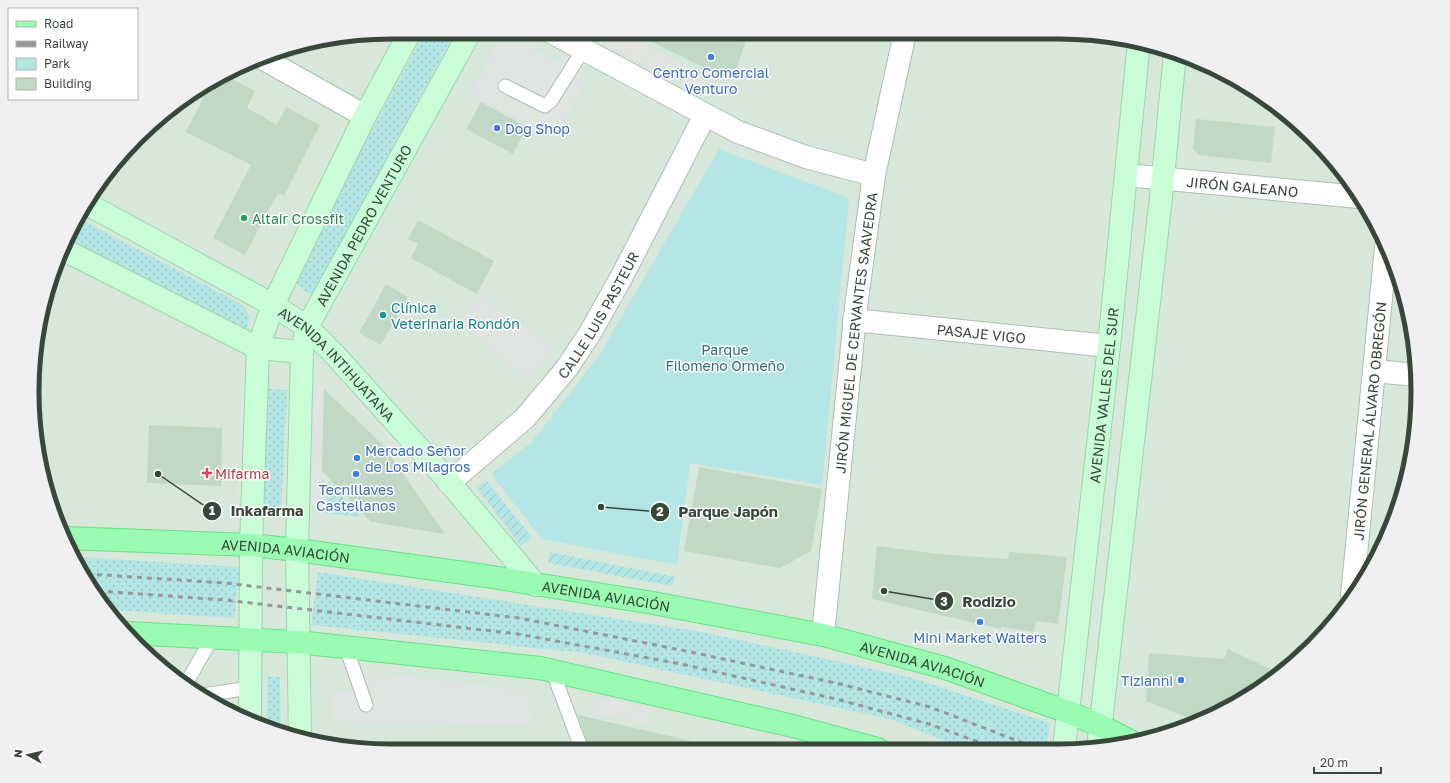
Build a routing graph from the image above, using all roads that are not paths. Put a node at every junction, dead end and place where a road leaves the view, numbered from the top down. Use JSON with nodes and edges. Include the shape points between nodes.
{"nodes":[{"id":1,"x":406,"y":39,"type":"edge"},
{"id":2,"x":466,"y":39,"type":"edge"},
{"id":3,"x":563,"y":39,"type":"edge"},
{"id":4,"x":904,"y":39,"type":"edge"},
{"id":5,"x":1137,"y":48,"type":"edge"},
{"id":6,"x":583,"y":50,"type":"junction"},
{"id":7,"x":1175,"y":59,"type":"edge"},
{"id":8,"x":268,"y":62,"type":"edge"},
{"id":9,"x":506,"y":86,"type":"dead end"},
{"id":10,"x":706,"y":115,"type":"junction"},
{"id":11,"x":365,"y":116,"type":"junction"},
{"id":12,"x":874,"y":175,"type":"junction"},
{"id":13,"x":1126,"y":175,"type":"junction"},
{"id":14,"x":1163,"y":178,"type":"junction"},
{"id":15,"x":1352,"y":196,"type":"edge"},
{"id":16,"x":91,"y":206,"type":"edge"},
{"id":17,"x":68,"y":252,"type":"edge"},
{"id":18,"x":1385,"y":259,"type":"edge"},
{"id":19,"x":273,"y":305,"type":"junction"},
{"id":20,"x":854,"y":320,"type":"junction"},
{"id":21,"x":307,"y":327,"type":"junction"},
{"id":22,"x":1109,"y":346,"type":"junction"},
{"id":23,"x":258,"y":348,"type":"junction"},
{"id":24,"x":302,"y":352,"type":"junction"},
{"id":25,"x":1374,"y":371,"type":"junction"},
{"id":26,"x":1410,"y":374,"type":"edge"},
{"id":27,"x":449,"y":483,"type":"junction"},
{"id":28,"x":71,"y":538,"type":"edge"},
{"id":29,"x":251,"y":545,"type":"junction"},
{"id":30,"x":297,"y":550,"type":"junction"},
{"id":31,"x":536,"y":585,"type":"junction"},
{"id":32,"x":1353,"y":585,"type":"edge"},
{"id":33,"x":135,"y":633,"type":"edge"},
{"id":34,"x":823,"y":635,"type":"junction"},
{"id":35,"x":212,"y":638,"type":"junction"},
{"id":36,"x":252,"y":640,"type":"junction"},
{"id":37,"x":297,"y":642,"type":"junction"},
{"id":38,"x":346,"y":647,"type":"junction"},
{"id":39,"x":552,"y":670,"type":"junction"},
{"id":40,"x":188,"y":679,"type":"edge"},
{"id":41,"x":250,"y":688,"type":"junction"},
{"id":42,"x":210,"y":694,"type":"edge"},
{"id":43,"x":366,"y":705,"type":"dead end"},
{"id":44,"x":1068,"y":712,"type":"junction"},
{"id":45,"x":250,"y":714,"type":"edge"},
{"id":46,"x":1101,"y":726,"type":"junction"},
{"id":47,"x":300,"y":732,"type":"edge"},
{"id":48,"x":1123,"y":738,"type":"edge"},
{"id":49,"x":1099,"y":742,"type":"edge"},
{"id":50,"x":578,"y":744,"type":"edge"},
{"id":51,"x":860,"y":744,"type":"edge"},
{"id":52,"x":1064,"y":744,"type":"edge"}],
"edges":[{"from":1,"to":11,"type":"main road"},
{"from":2,"to":21,"type":"main road","name":"AVENIDA PEDRO VENTURO"},
{"from":3,"to":6,"type":"street"},
{"from":4,"to":12,"type":"street","name":"JIRÓN MIGUEL DE CERVANTES SAAVEDRA"},
{"from":5,"to":13,"type":"main road","name":"AVENIDA VALLES DEL SUR"},
{"from":6,"to":9,"type":"lane","via":[[551,101],[545,106]]},
{"from":6,"to":10,"type":"street"},
{"from":7,"to":14,"type":"main road"},
{"from":8,"to":11,"type":"street"},
{"from":10,"to":12,"type":"street","via":[[738,132],[793,152]]},
{"from":10,"to":27,"type":"street","name":"CALLE LUIS PASTEUR","via":[[621,278],[567,368],[525,418]]},
{"from":11,"to":19,"type":"main road"},
{"from":12,"to":20,"type":"street","name":"JIRÓN MIGUEL DE CERVANTES SAAVEDRA"},
{"from":13,"to":14,"type":"street","name":"JIRÓN GALEANO"},
{"from":13,"to":22,"type":"main road","name":"AVENIDA VALLES DEL SUR"},
{"from":14,"to":15,"type":"street","name":"JIRÓN GALEANO"},
{"from":14,"to":46,"type":"main road"},
{"from":16,"to":19,"type":"main road","name":"AVENIDA INTIHUATANA"},
{"from":17,"to":23,"type":"main road","name":"AVENIDA INTIHUATANA"},
{"from":18,"to":25,"type":"street","name":"JIRÓN GENERAL ÁLVARO OBREGÓN"},
{"from":19,"to":21,"type":"main road","name":"AVENIDA INTIHUATANA"},
{"from":19,"to":23,"type":"main road"},
{"from":20,"to":22,"type":"street","name":"PASAJE VIGO"},
{"from":20,"to":34,"type":"street","name":"JIRÓN MIGUEL DE CERVANTES SAAVEDRA"},
{"from":21,"to":24,"type":"main road","name":"AVENIDA PEDRO VENTURO"},
{"from":21,"to":27,"type":"main road","name":"AVENIDA INTIHUATANA"},
{"from":22,"to":44,"type":"main road","name":"AVENIDA VALLES DEL SUR"},
{"from":23,"to":24,"type":"main road","name":"AVENIDA INTIHUATANA"},
{"from":23,"to":29,"type":"main road"},
{"from":24,"to":30,"type":"main road","name":"AVENIDA PEDRO VENTURO"},
{"from":25,"to":26,"type":"street"},
{"from":25,"to":32,"type":"street","name":"JIRÓN GENERAL ÁLVARO OBREGÓN"},
{"from":27,"to":31,"type":"main road","name":"AVENIDA INTIHUATANA"},
{"from":28,"to":29,"type":"main road","name":"AVENIDA AVIACIÓN"},
{"from":29,"to":30,"type":"main road","name":"AVENIDA AVIACIÓN"},
{"from":29,"to":36,"type":"main road"},
{"from":30,"to":31,"type":"main road","name":"AVENIDA AVIACIÓN"},
{"from":30,"to":37,"type":"main road","name":"AVENIDA PEDRO VENTURO"},
{"from":31,"to":34,"type":"main road","name":"AVENIDA AVIACIÓN","via":[[653,603]]},
{"from":33,"to":35,"type":"main road"},
{"from":34,"to":44,"type":"main road","name":"AVENIDA AVIACIÓN","via":[[945,668]]},
{"from":35,"to":36,"type":"main road"},
{"from":35,"to":40,"type":"lane"},
{"from":36,"to":37,"type":"main road"},
{"from":36,"to":41,"type":"main road"},
{"from":37,"to":38,"type":"main road"},
{"from":37,"to":47,"type":"main road","name":"AVENIDA PEDRO VENTURO"},
{"from":38,"to":39,"type":"main road"},
{"from":38,"to":43,"type":"lane"},
{"from":39,"to":50,"type":"lane"},
{"from":39,"to":51,"type":"main road"},
{"from":41,"to":42,"type":"lane"},
{"from":41,"to":45,"type":"main road"},
{"from":44,"to":46,"type":"main road","name":"AVENIDA AVIACIÓN"},
{"from":44,"to":52,"type":"main road","name":"AVENIDA VALLES DEL SUR"},
{"from":46,"to":48,"type":"main road","name":"AVENIDA AVIACIÓN"},
{"from":46,"to":49,"type":"main road"}]}
